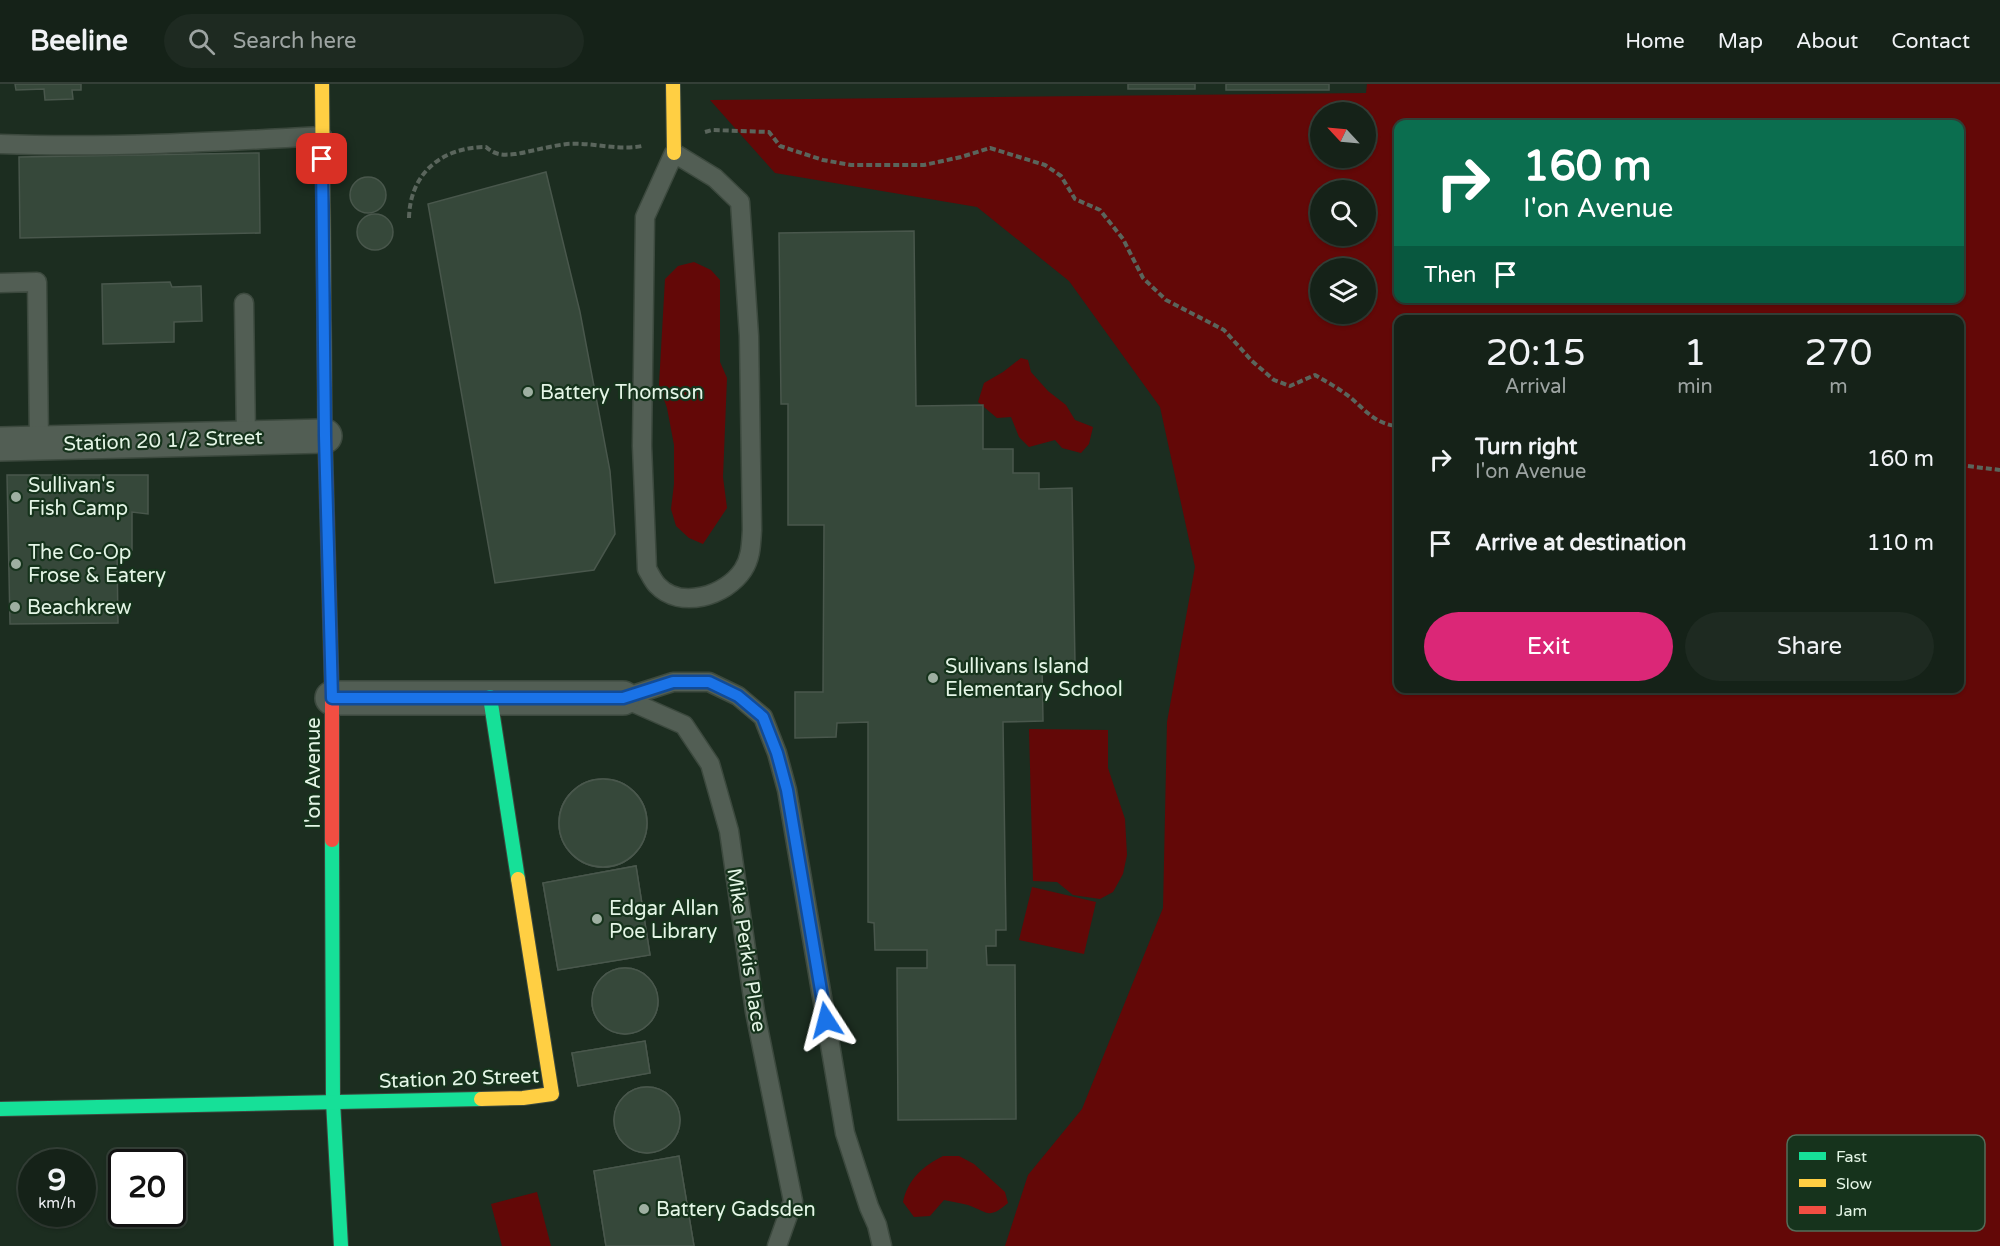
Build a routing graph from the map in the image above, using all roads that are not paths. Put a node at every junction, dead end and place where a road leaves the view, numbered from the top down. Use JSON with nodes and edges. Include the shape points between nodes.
{"nodes":[{"id":1,"x":322,"y":84,"type":"edge"},
{"id":2,"x":673,"y":84,"type":"edge"},
{"id":3,"x":322,"y":136,"type":"junction"},
{"id":4,"x":0,"y":144,"type":"edge"},
{"id":5,"x":674,"y":153,"type":"junction"},
{"id":6,"x":0,"y":283,"type":"edge"},
{"id":7,"x":244,"y":303,"type":"dead end"},
{"id":8,"x":325,"y":436,"type":"junction"},
{"id":9,"x":246,"y":438,"type":"junction"},
{"id":10,"x":39,"y":443,"type":"junction"},
{"id":11,"x":0,"y":444,"type":"edge"},
{"id":12,"x":332,"y":698,"type":"junction"},
{"id":13,"x":489,"y":698,"type":"junction"},
{"id":14,"x":623,"y":698,"type":"junction"},
{"id":15,"x":333,"y":1101,"type":"junction"},
{"id":16,"x":0,"y":1109,"type":"edge"},
{"id":17,"x":341,"y":1246,"type":"edge"},
{"id":18,"x":777,"y":1246,"type":"edge"},
{"id":19,"x":882,"y":1246,"type":"edge"}],
"edges":[{"from":1,"to":3,"type":"street","name":"I'on Avenue"},
{"from":2,"to":5,"type":"street"},
{"from":3,"to":4,"type":"lane","via":[[185,143]]},
{"from":3,"to":8,"type":"street","name":"I'on Avenue"},
{"from":5,"to":5,"type":"lane","via":[[645,217],[642,457],[647,569],[658,586],[677,597],[693,598],[727,587],[742,571],[751,552],[748,336],[740,202],[715,178]]},
{"from":6,"to":10,"type":"lane","via":[[38,282]]},
{"from":7,"to":9,"type":"lane"},
{"from":8,"to":9,"type":"street","name":"Station 20 1/2 Street"},
{"from":8,"to":12,"type":"street","name":"I'on Avenue"},
{"from":9,"to":10,"type":"street","name":"Station 20 1/2 Street"},
{"from":10,"to":11,"type":"street","name":"Station 20 1/2 Street"},
{"from":12,"to":13,"type":"street","name":"Mike Perkis Place"},
{"from":12,"to":15,"type":"street","name":"I'on Avenue"},
{"from":13,"to":14,"type":"street","name":"Mike Perkis Place"},
{"from":13,"to":15,"type":"street","name":"Station 20 Street","via":[[552,1095]]},
{"from":14,"to":18,"type":"lane","name":"Mike Perkis Place","via":[[684,725],[710,764],[729,831],[755,1012],[793,1202]]},
{"from":14,"to":19,"type":"lane","name":"Mike Perkis Place","via":[[673,682],[709,682],[738,696],[763,717],[787,790],[845,1133]]},
{"from":15,"to":16,"type":"street","name":"Station 20 Street"},
{"from":15,"to":17,"type":"street","name":"I'on Avenue"}]}
